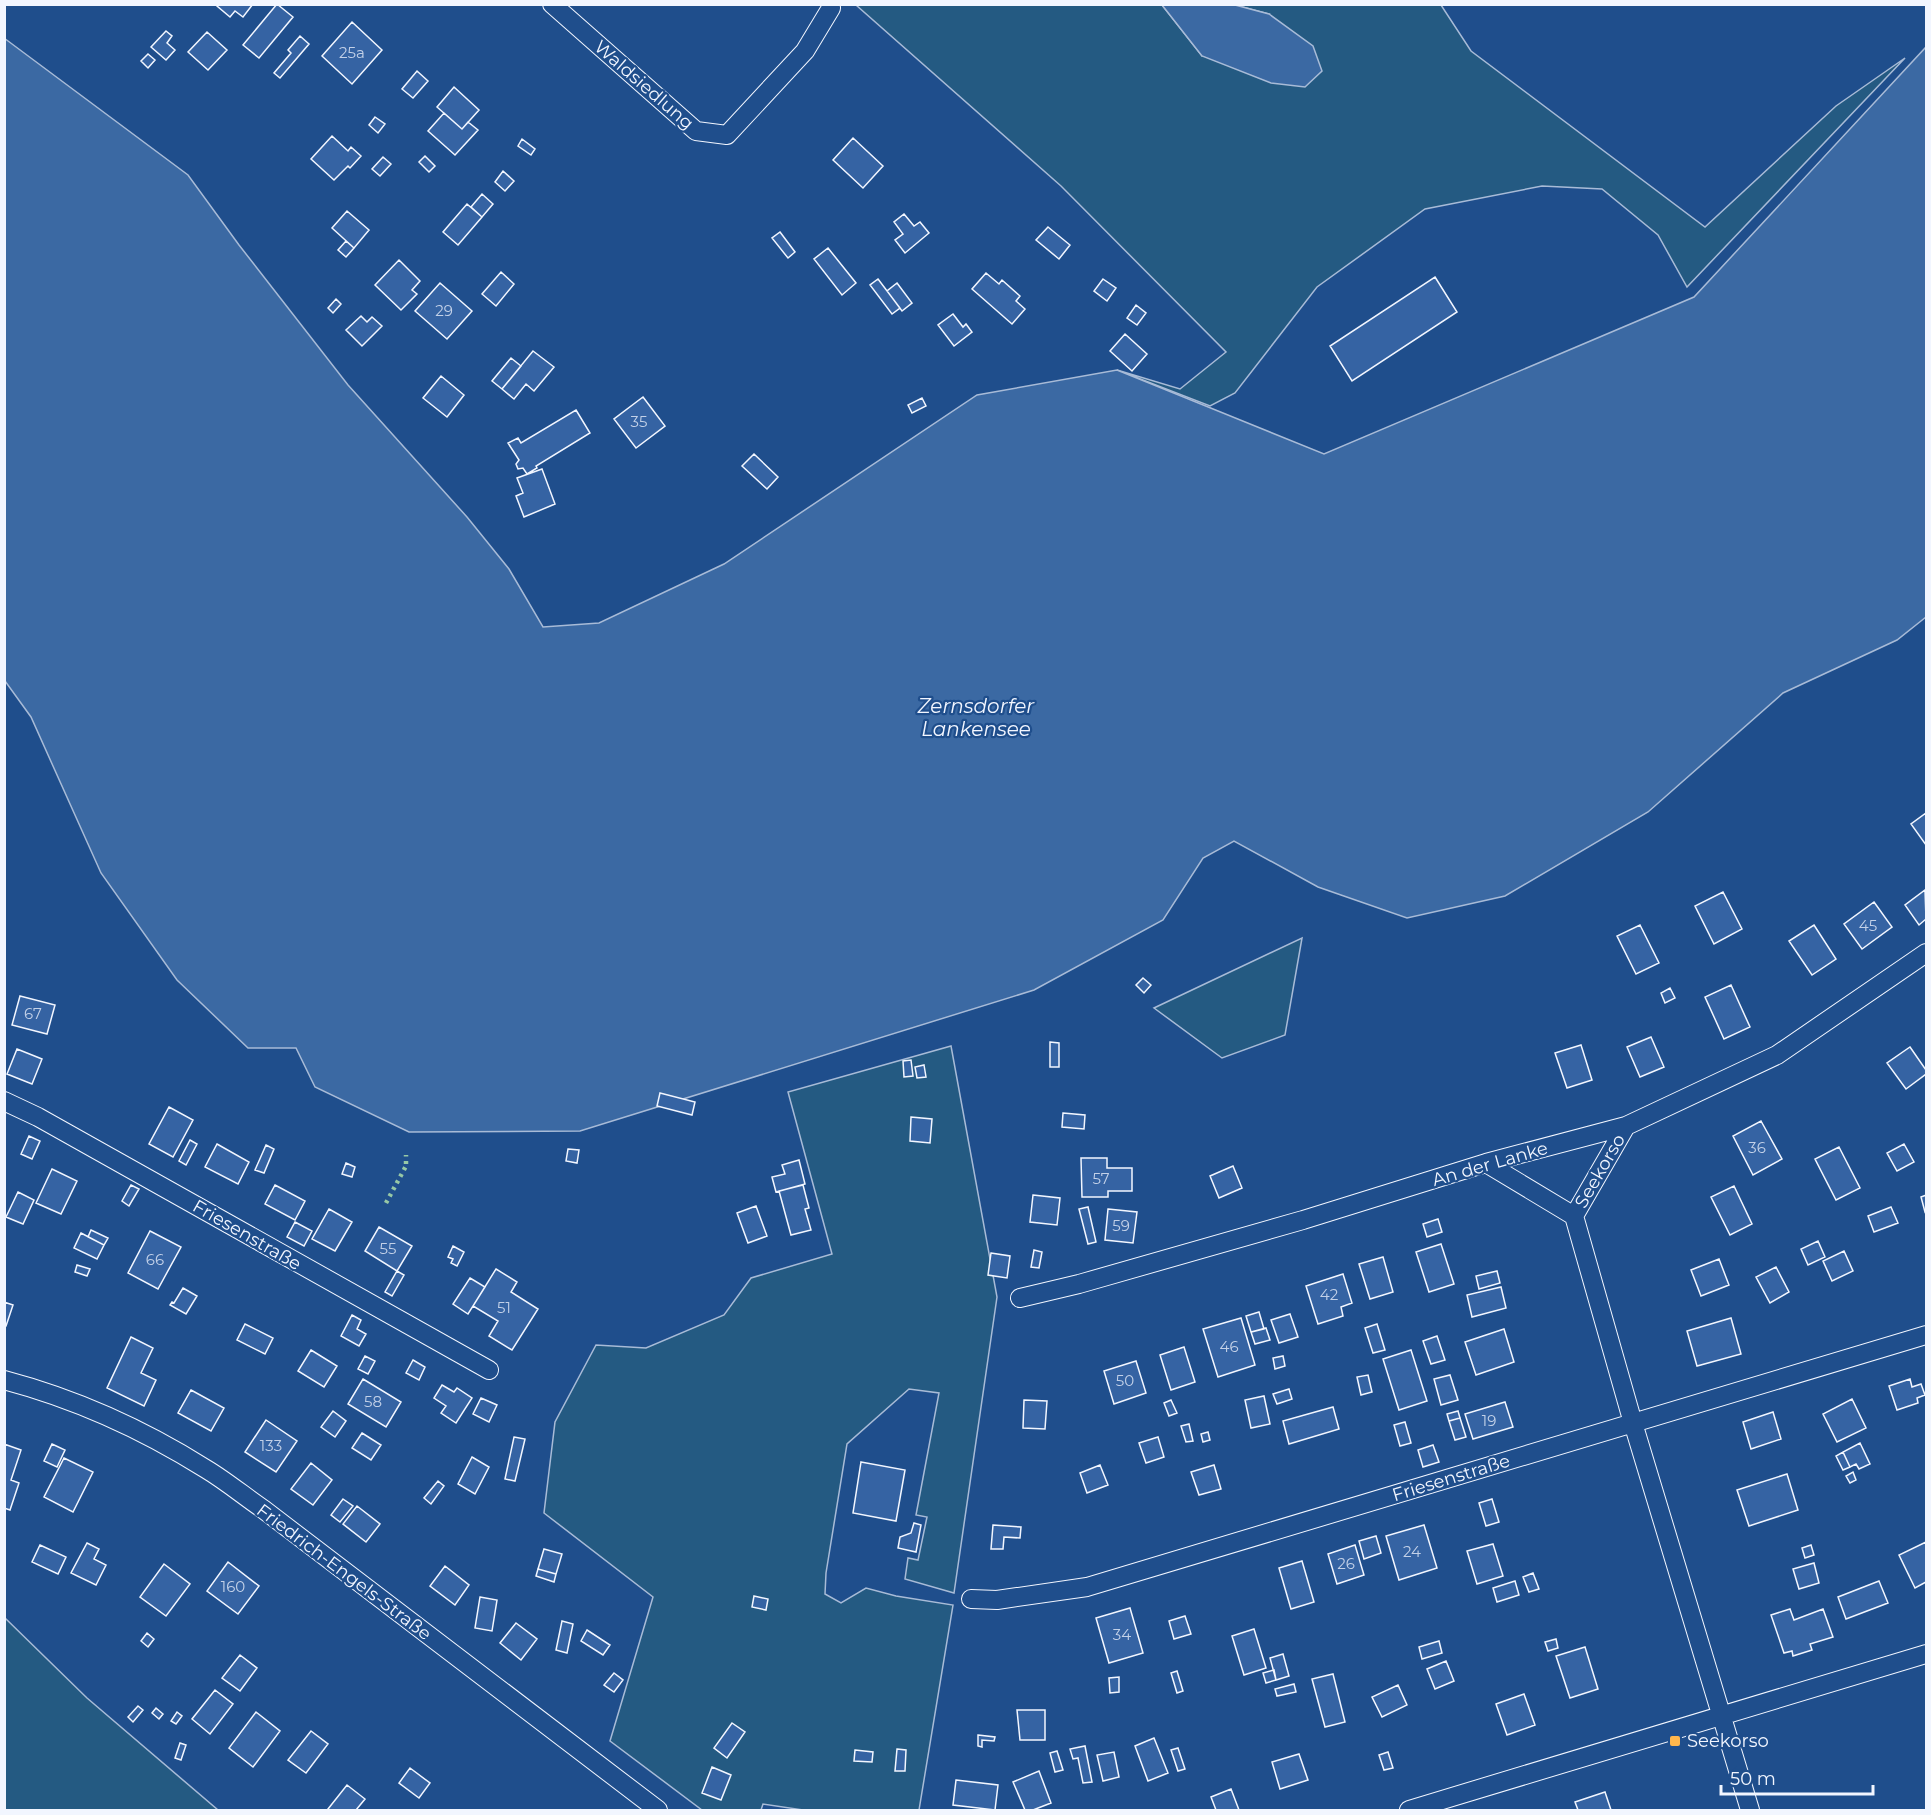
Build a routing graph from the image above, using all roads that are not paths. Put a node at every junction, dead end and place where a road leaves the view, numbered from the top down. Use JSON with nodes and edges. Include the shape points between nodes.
{"nodes":[{"id":1,"x":552,"y":4,"type":"edge"},
{"id":2,"x":831,"y":8,"type":"dead end"},
{"id":3,"x":1926,"y":953,"type":"edge"},
{"id":4,"x":4,"y":1101,"type":"edge"},
{"id":5,"x":1626,"y":1126,"type":"junction"},
{"id":6,"x":1486,"y":1163,"type":"junction"},
{"id":7,"x":1574,"y":1216,"type":"junction"},
{"id":8,"x":1020,"y":1298,"type":"dead end"},
{"id":9,"x":1926,"y":1335,"type":"edge"},
{"id":10,"x":489,"y":1370,"type":"dead end"},
{"id":11,"x":4,"y":1380,"type":"edge"},
{"id":12,"x":1633,"y":1423,"type":"junction"},
{"id":13,"x":971,"y":1599,"type":"dead end"},
{"id":14,"x":1926,"y":1654,"type":"edge"},
{"id":15,"x":1722,"y":1716,"type":"junction"},
{"id":16,"x":657,"y":1810,"type":"edge"},
{"id":17,"x":1409,"y":1810,"type":"edge"},
{"id":18,"x":1750,"y":1810,"type":"edge"}],
"edges":[{"from":1,"to":2,"type":"street","name":"Waldsiedlung","via":[[696,131],[728,135],[805,51]]},
{"from":3,"to":5,"type":"street","name":"An der Lanke","via":[[1777,1055]]},
{"from":4,"to":10,"type":"street","name":"Friesenstraße"},
{"from":5,"to":6,"type":"street","name":"An der Lanke"},
{"from":5,"to":7,"type":"street","name":"Seekorso"},
{"from":6,"to":7,"type":"street","name":"Seekorso"},
{"from":6,"to":8,"type":"street","name":"An der Lanke","via":[[1303,1220]]},
{"from":7,"to":12,"type":"street","name":"Seekorso"},
{"from":9,"to":12,"type":"street","name":"Friesenstraße"},
{"from":11,"to":16,"type":"street","name":"Friedrich-Engels-Straße","via":[[82,1406],[144,1433],[207,1470]]},
{"from":12,"to":13,"type":"street","name":"Friesenstraße","via":[[1087,1587],[997,1600]]},
{"from":12,"to":15,"type":"street","name":"Seekorso"},
{"from":14,"to":15,"type":"street"},
{"from":15,"to":17,"type":"street"},
{"from":15,"to":18,"type":"street","name":"Seekorso"}]}
